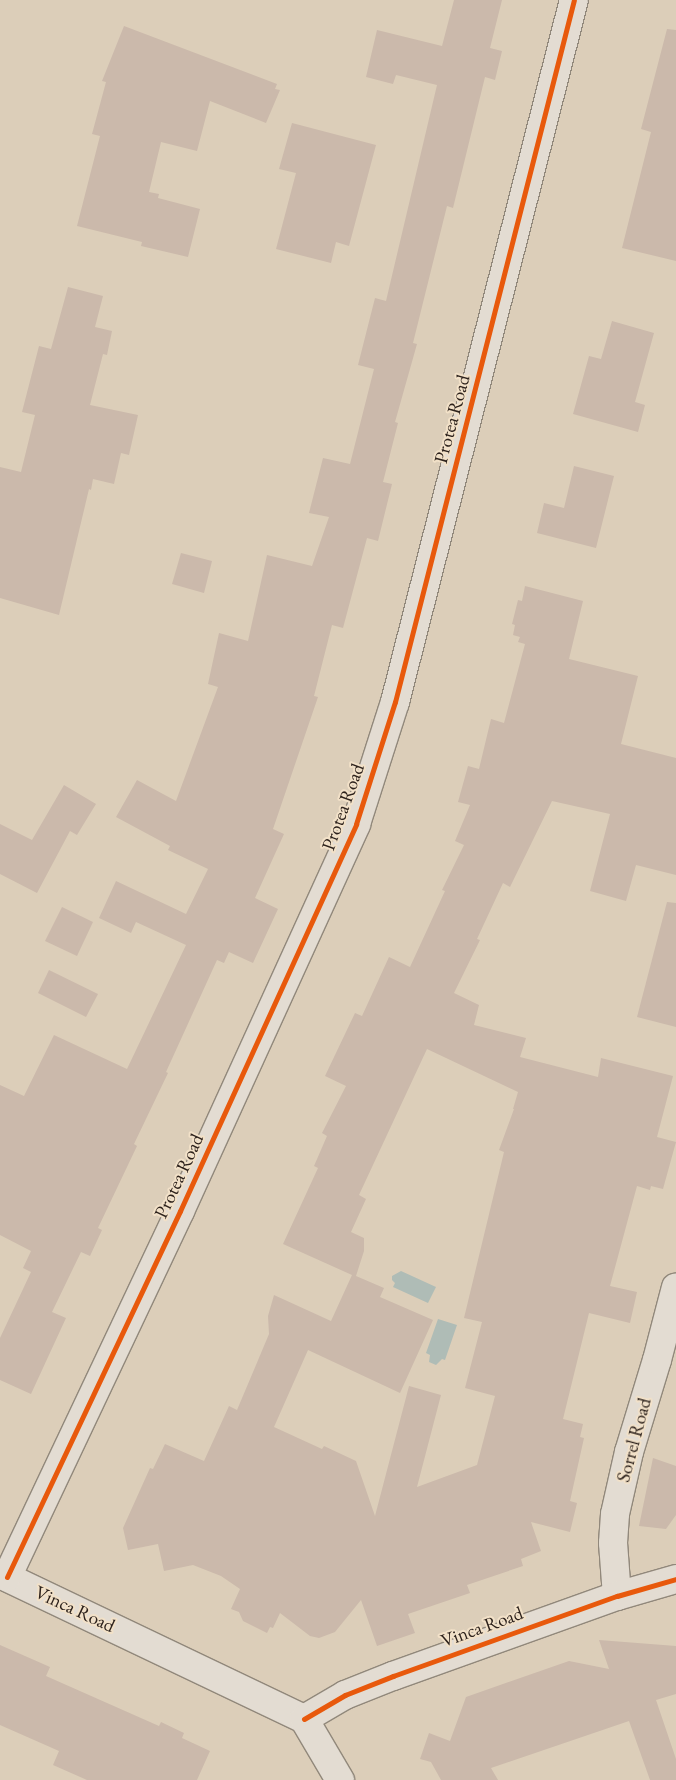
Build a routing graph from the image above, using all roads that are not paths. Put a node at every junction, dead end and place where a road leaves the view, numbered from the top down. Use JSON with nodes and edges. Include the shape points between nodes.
{"nodes":[{"id":1,"x":574,"y":0,"type":"edge"},
{"id":2,"x":676,"y":1287,"type":"edge"},
{"id":3,"x":4,"y":1575,"type":"edge"},
{"id":4,"x":676,"y":1579,"type":"edge"},
{"id":5,"x":617,"y":1596,"type":"junction"},
{"id":6,"x":304,"y":1719,"type":"junction"},
{"id":7,"x":340,"y":1780,"type":"edge"}],
"edges":[{"from":1,"to":3,"type":"street","name":"Protea Road","via":[[395,702],[356,824],[180,1211]]},
{"from":2,"to":5,"type":"street","name":"Sorrel Road","via":[[629,1452],[615,1514],[613,1543]]},
{"from":3,"to":6,"type":"street","name":"Vinca Road"},
{"from":4,"to":5,"type":"street","name":"Vinca Road"},
{"from":5,"to":6,"type":"street","name":"Vinca Road","via":[[345,1695]]},
{"from":6,"to":7,"type":"street"}]}
